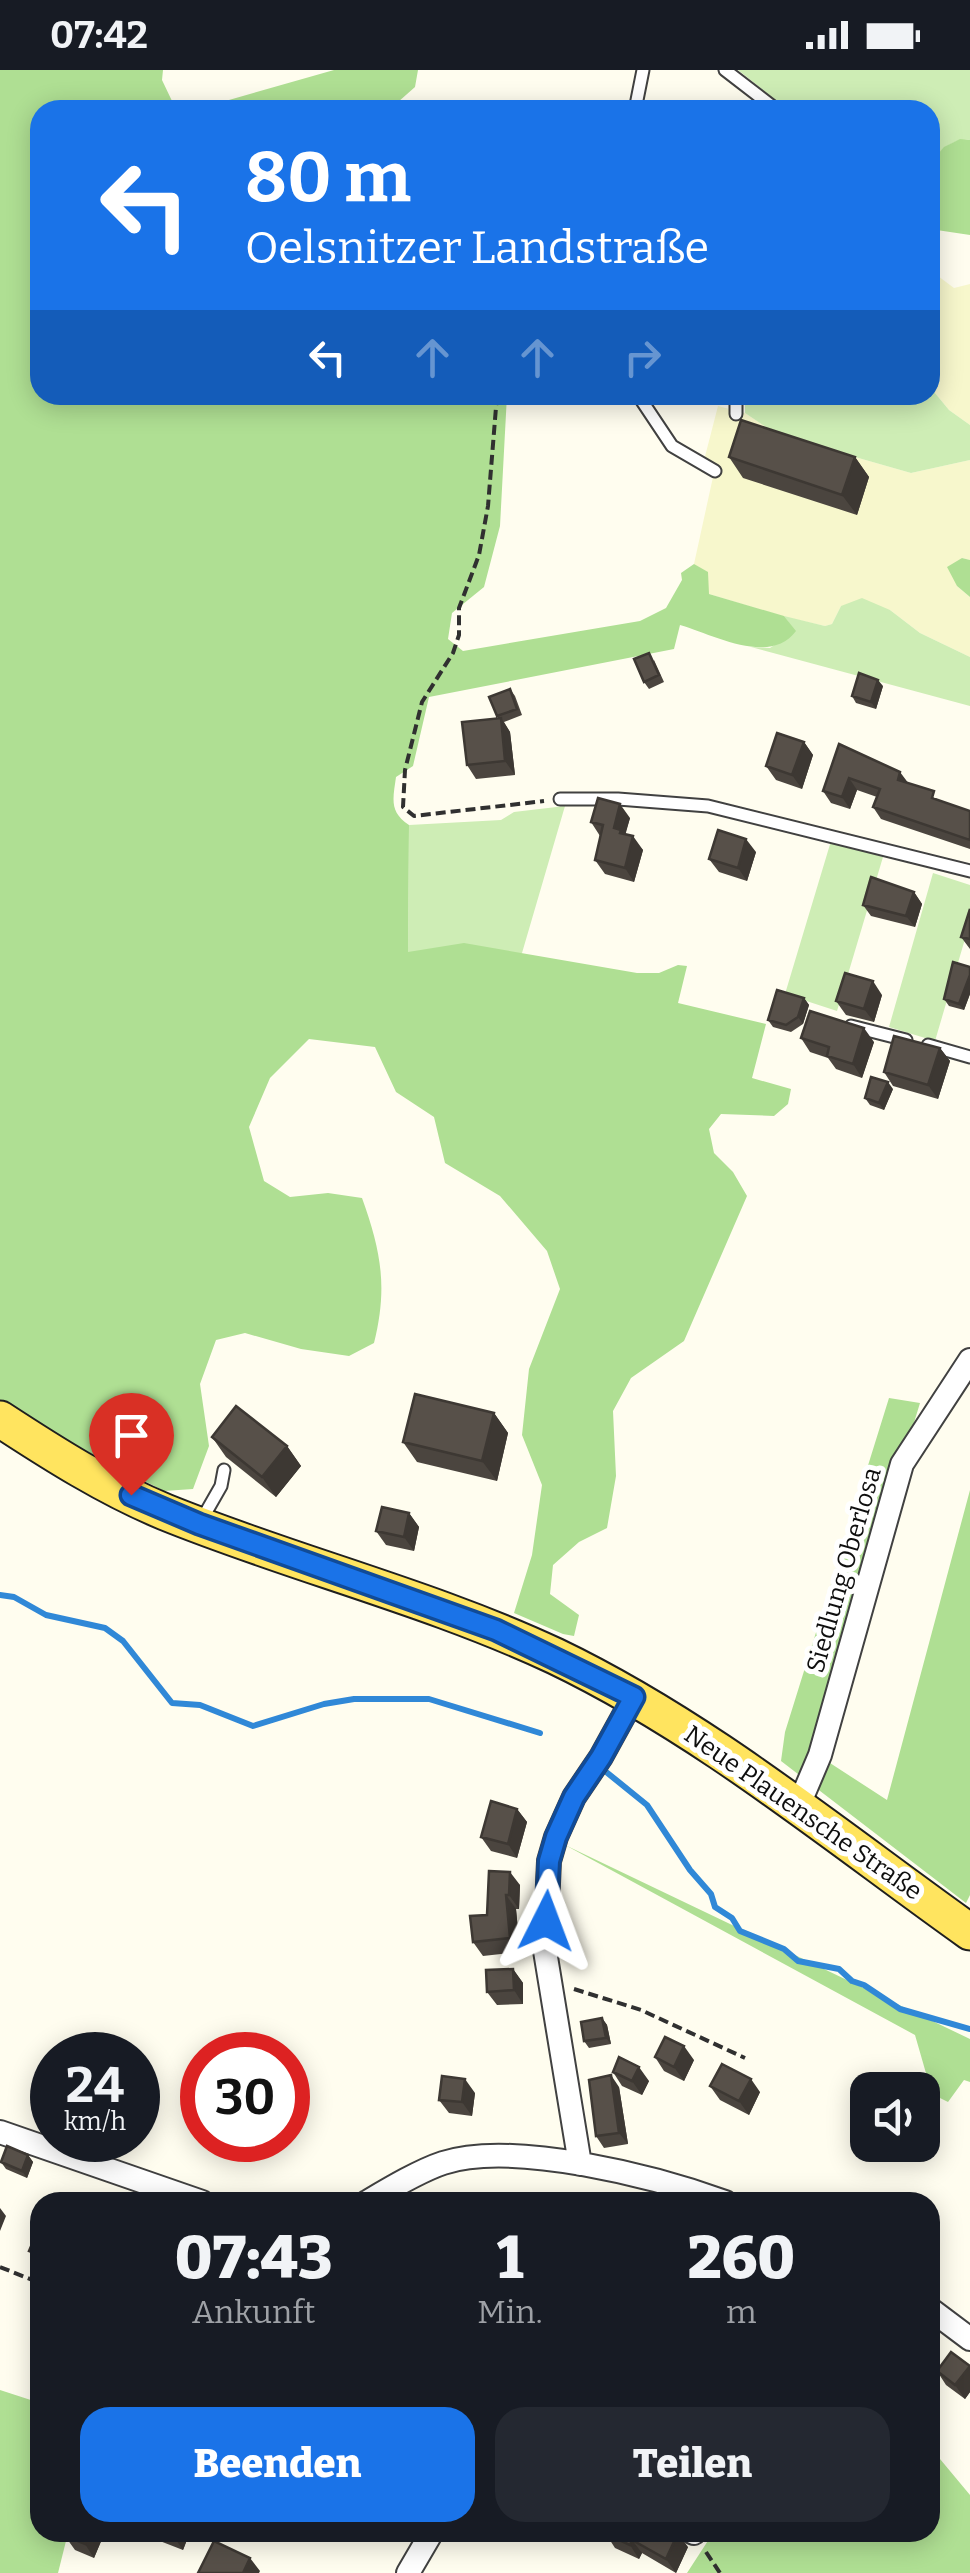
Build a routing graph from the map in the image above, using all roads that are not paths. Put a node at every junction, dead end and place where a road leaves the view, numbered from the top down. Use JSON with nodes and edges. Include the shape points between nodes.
{"nodes":[{"id":1,"x":643,"y":70,"type":"edge"},
{"id":2,"x":725,"y":70,"type":"edge"},
{"id":3,"x":637,"y":100,"type":"edge"},
{"id":4,"x":764,"y":100,"type":"edge"},
{"id":5,"x":645,"y":405,"type":"edge"},
{"id":6,"x":736,"y":405,"type":"edge"},
{"id":7,"x":736,"y":414,"type":"dead end"},
{"id":8,"x":716,"y":470,"type":"dead end"},
{"id":9,"x":560,"y":799,"type":"road end"},
{"id":10,"x":970,"y":870,"type":"edge"},
{"id":11,"x":846,"y":1025,"type":"edge"},
{"id":12,"x":970,"y":1056,"type":"edge"},
{"id":13,"x":970,"y":1360,"type":"edge"},
{"id":14,"x":0,"y":1419,"type":"edge"},
{"id":15,"x":224,"y":1470,"type":"dead end"},
{"id":16,"x":199,"y":1524,"type":"junction"},
{"id":17,"x":634,"y":1697,"type":"junction"},
{"id":18,"x":798,"y":1807,"type":"junction"},
{"id":19,"x":970,"y":1932,"type":"edge"},
{"id":20,"x":0,"y":2132,"type":"edge"},
{"id":21,"x":580,"y":2164,"type":"junction"},
{"id":22,"x":173,"y":2192,"type":"edge"},
{"id":23,"x":387,"y":2192,"type":"edge"},
{"id":24,"x":687,"y":2192,"type":"edge"},
{"id":25,"x":940,"y":2316,"type":"edge"},
{"id":26,"x":970,"y":2339,"type":"edge"},
{"id":27,"x":426,"y":2542,"type":"edge"},
{"id":28,"x":408,"y":2573,"type":"edge"}],
"edges":[{"from":1,"to":3,"type":"lane"},
{"from":2,"to":4,"type":"lane"},
{"from":5,"to":8,"type":"lane","via":[[672,446]]},
{"from":6,"to":7,"type":"lane"},
{"from":9,"to":10,"type":"lane","via":[[708,806]]},
{"from":11,"to":12,"type":"lane"},
{"from":13,"to":18,"type":"street","name":"Siedlung Oberlosa","via":[[902,1464],[820,1755]]},
{"from":14,"to":16,"type":"main road","name":"Neue Plauensche Straße","via":[[101,1480]]},
{"from":15,"to":16,"type":"lane"},
{"from":16,"to":17,"type":"main road","name":"Neue Plauensche Straße","via":[[496,1630]]},
{"from":17,"to":18,"type":"main road","name":"Neue Plauensche Straße"},
{"from":17,"to":21,"type":"street","via":[[574,1797],[549,1861],[545,1951]]},
{"from":18,"to":19,"type":"main road","name":"Neue Plauensche Straße"},
{"from":20,"to":22,"type":"street"},
{"from":21,"to":23,"type":"street","via":[[504,2157],[442,2163]]},
{"from":21,"to":24,"type":"street"},
{"from":25,"to":26,"type":"street"},
{"from":27,"to":28,"type":"street"}]}
